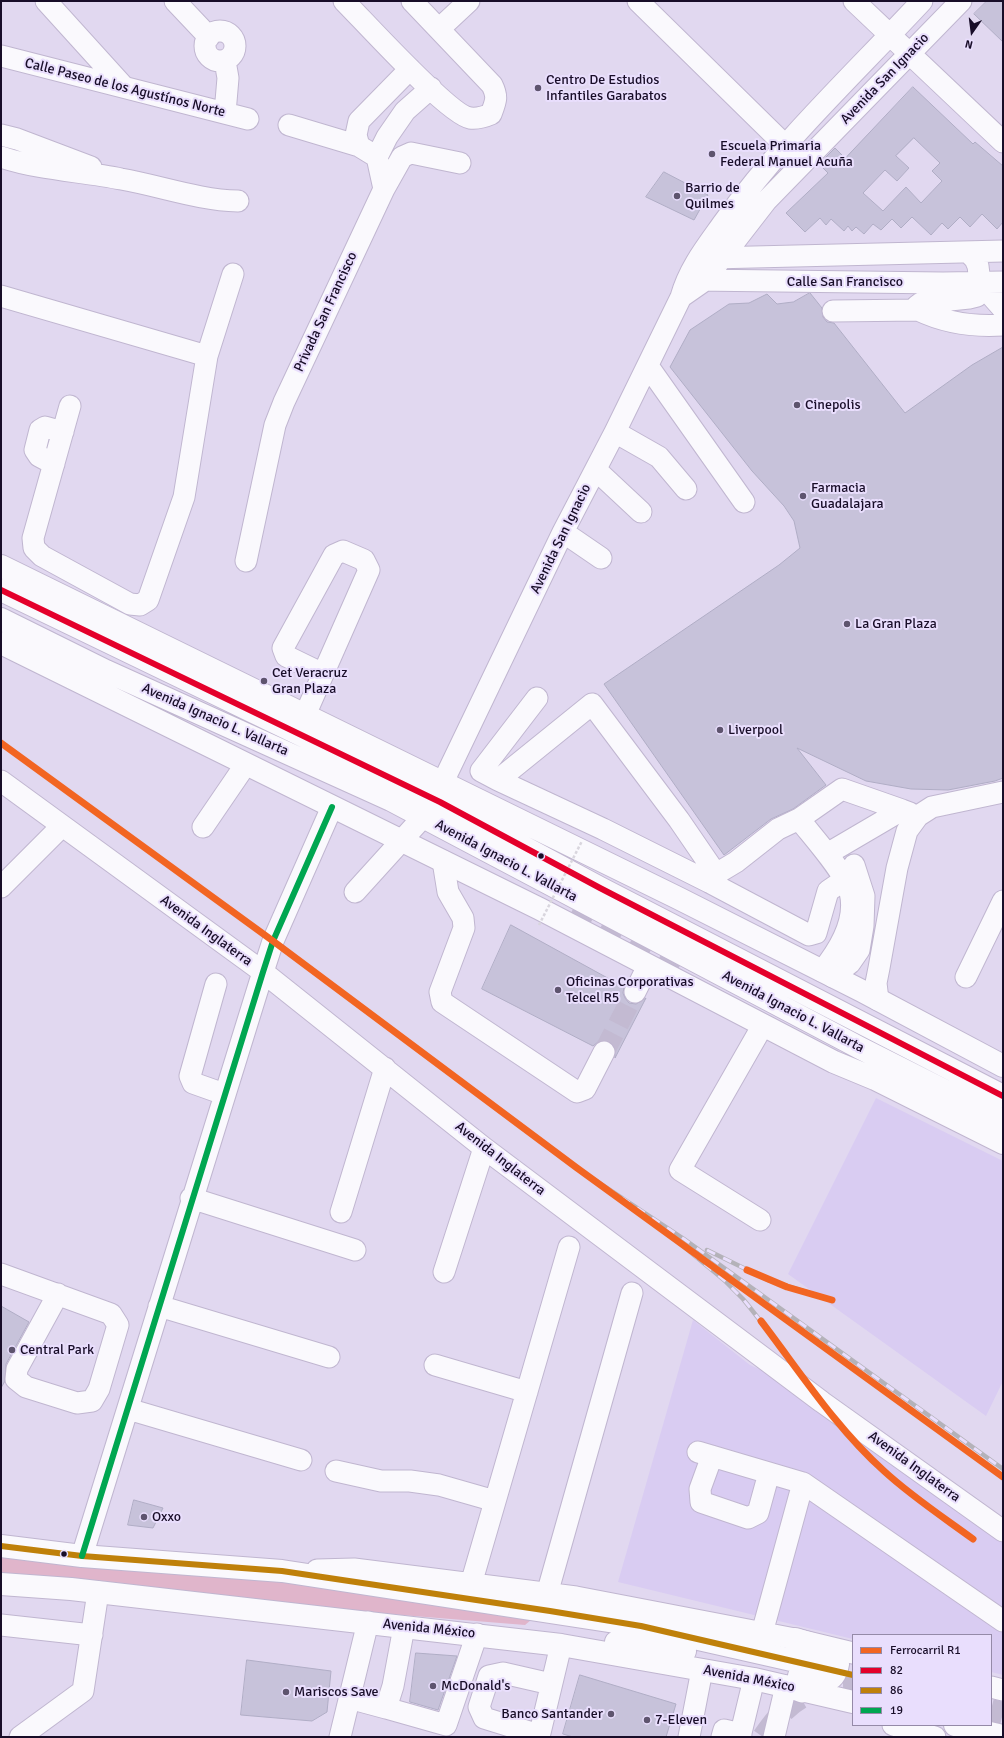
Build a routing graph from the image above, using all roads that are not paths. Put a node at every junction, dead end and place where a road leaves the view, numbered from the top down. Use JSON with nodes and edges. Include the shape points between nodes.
{"nodes":[{"id":1,"x":46,"y":1,"type":"edge"},
{"id":2,"x":175,"y":1,"type":"edge"},
{"id":3,"x":344,"y":1,"type":"edge"},
{"id":4,"x":412,"y":1,"type":"edge"},
{"id":5,"x":469,"y":1,"type":"edge"},
{"id":6,"x":638,"y":1,"type":"edge"},
{"id":7,"x":854,"y":1,"type":"edge"},
{"id":8,"x":922,"y":1,"type":"edge"},
{"id":9,"x":961,"y":1,"type":"edge"},
{"id":10,"x":439,"y":29,"type":"junction"},
{"id":11,"x":890,"y":36,"type":"junction"},
{"id":12,"x":909,"y":54,"type":"junction"},
{"id":13,"x":1,"y":56,"type":"edge"},
{"id":14,"x":410,"y":68,"type":"junction"},
{"id":15,"x":124,"y":87,"type":"junction"},
{"id":16,"x":431,"y":88,"type":"junction"},
{"id":17,"x":225,"y":113,"type":"junction"},
{"id":18,"x":248,"y":119,"type":"dead end"},
{"id":19,"x":289,"y":125,"type":"dead end"},
{"id":20,"x":1,"y":135,"type":"edge"},
{"id":21,"x":1003,"y":142,"type":"edge"},
{"id":22,"x":785,"y":145,"type":"junction"},
{"id":23,"x":359,"y":146,"type":"junction"},
{"id":24,"x":1,"y":157,"type":"edge"},
{"id":25,"x":377,"y":157,"type":"junction"},
{"id":26,"x":460,"y":163,"type":"dead end"},
{"id":27,"x":803,"y":163,"type":"junction"},
{"id":28,"x":121,"y":179,"type":"junction"},
{"id":29,"x":384,"y":188,"type":"junction"},
{"id":30,"x":238,"y":201,"type":"dead end"},
{"id":31,"x":1003,"y":251,"type":"edge"},
{"id":32,"x":969,"y":253,"type":"junction"},
{"id":33,"x":699,"y":257,"type":"junction"},
{"id":34,"x":722,"y":258,"type":"junction"},
{"id":35,"x":234,"y":274,"type":"dead end"},
{"id":36,"x":691,"y":286,"type":"junction"},
{"id":37,"x":995,"y":293,"type":"edge"},
{"id":38,"x":1,"y":296,"type":"edge"},
{"id":39,"x":918,"y":310,"type":"junction"},
{"id":40,"x":833,"y":311,"type":"dead end"},
{"id":41,"x":1003,"y":325,"type":"edge"},
{"id":42,"x":207,"y":356,"type":"junction"},
{"id":43,"x":648,"y":366,"type":"junction"},
{"id":44,"x":70,"y":406,"type":"dead end"},
{"id":45,"x":615,"y":432,"type":"junction"},
{"id":46,"x":596,"y":470,"type":"junction"},
{"id":47,"x":686,"y":489,"type":"dead end"},
{"id":48,"x":744,"y":502,"type":"dead end"},
{"id":49,"x":641,"y":512,"type":"dead end"},
{"id":50,"x":563,"y":532,"type":"junction"},
{"id":51,"x":601,"y":558,"type":"dead end"},
{"id":52,"x":246,"y":561,"type":"dead end"},
{"id":53,"x":1,"y":566,"type":"edge"},
{"id":54,"x":1,"y":590,"type":"edge"},
{"id":55,"x":1,"y":619,"type":"edge"},
{"id":56,"x":1,"y":644,"type":"edge"},
{"id":57,"x":323,"y":674,"type":"junction"},
{"id":58,"x":537,"y":698,"type":"dead end"},
{"id":59,"x":306,"y":715,"type":"junction"},
{"id":60,"x":246,"y":764,"type":"junction"},
{"id":61,"x":498,"y":780,"type":"junction"},
{"id":62,"x":1,"y":782,"type":"edge"},
{"id":63,"x":441,"y":792,"type":"junction"},
{"id":64,"x":1003,"y":792,"type":"edge"},
{"id":65,"x":332,"y":806,"type":"junction"},
{"id":66,"x":910,"y":813,"type":"junction"},
{"id":67,"x":799,"y":819,"type":"junction"},
{"id":68,"x":62,"y":826,"type":"junction"},
{"id":69,"x":203,"y":827,"type":"dead end"},
{"id":70,"x":413,"y":829,"type":"junction"},
{"id":71,"x":889,"y":850,"type":"dead end"},
{"id":72,"x":827,"y":854,"type":"junction"},
{"id":73,"x":443,"y":861,"type":"junction"},
{"id":74,"x":849,"y":873,"type":"junction"},
{"id":75,"x":713,"y":878,"type":"junction"},
{"id":76,"x":1,"y":887,"type":"edge"},
{"id":77,"x":354,"y":892,"type":"dead end"},
{"id":78,"x":1000,"y":907,"type":"edge"},
{"id":79,"x":571,"y":913,"type":"tunnel mouth"},
{"id":80,"x":648,"y":966,"type":"junction"},
{"id":81,"x":682,"y":967,"type":"tunnel mouth"},
{"id":82,"x":263,"y":972,"type":"junction"},
{"id":83,"x":827,"y":974,"type":"junction"},
{"id":84,"x":966,"y":977,"type":"dead end"},
{"id":85,"x":216,"y":984,"type":"dead end"},
{"id":86,"x":634,"y":992,"type":"tunnel mouth"},
{"id":87,"x":870,"y":996,"type":"junction"},
{"id":88,"x":763,"y":1025,"type":"junction"},
{"id":89,"x":604,"y":1052,"type":"tunnel mouth"},
{"id":90,"x":1003,"y":1066,"type":"edge"},
{"id":91,"x":385,"y":1068,"type":"junction"},
{"id":92,"x":875,"y":1079,"type":"junction"},
{"id":93,"x":224,"y":1094,"type":"junction"},
{"id":94,"x":1003,"y":1096,"type":"edge"},
{"id":95,"x":1003,"y":1120,"type":"edge"},
{"id":96,"x":997,"y":1138,"type":"edge"},
{"id":97,"x":484,"y":1148,"type":"junction"},
{"id":98,"x":191,"y":1198,"type":"junction"},
{"id":99,"x":341,"y":1212,"type":"dead end"},
{"id":100,"x":760,"y":1220,"type":"dead end"},
{"id":101,"x":569,"y":1247,"type":"dead end"},
{"id":102,"x":355,"y":1250,"type":"dead end"},
{"id":103,"x":444,"y":1272,"type":"dead end"},
{"id":104,"x":1,"y":1274,"type":"edge"},
{"id":105,"x":632,"y":1293,"type":"dead end"},
{"id":106,"x":58,"y":1294,"type":"junction"},
{"id":107,"x":159,"y":1306,"type":"junction"},
{"id":108,"x":329,"y":1357,"type":"dead end"},
{"id":109,"x":435,"y":1365,"type":"dead end"},
{"id":110,"x":527,"y":1392,"type":"junction"},
{"id":111,"x":128,"y":1409,"type":"junction"},
{"id":112,"x":301,"y":1460,"type":"dead end"},
{"id":113,"x":336,"y":1471,"type":"dead end"},
{"id":114,"x":769,"y":1473,"type":"junction"},
{"id":115,"x":803,"y":1483,"type":"junction"},
{"id":116,"x":495,"y":1501,"type":"junction"},
{"id":117,"x":1003,"y":1531,"type":"edge"},
{"id":118,"x":1,"y":1546,"type":"edge"},
{"id":119,"x":82,"y":1556,"type":"junction"},
{"id":120,"x":282,"y":1571,"type":"junction"},
{"id":121,"x":1,"y":1584,"type":"edge"},
{"id":122,"x":471,"y":1584,"type":"junction"},
{"id":123,"x":98,"y":1592,"type":"junction"},
{"id":124,"x":547,"y":1594,"type":"junction"},
{"id":125,"x":1003,"y":1621,"type":"edge"},
{"id":126,"x":368,"y":1622,"type":"junction"},
{"id":127,"x":1,"y":1625,"type":"edge"},
{"id":128,"x":404,"y":1627,"type":"junction"},
{"id":129,"x":762,"y":1633,"type":"junction"},
{"id":130,"x":92,"y":1634,"type":"junction"},
{"id":131,"x":477,"y":1634,"type":"junction"},
{"id":132,"x":795,"y":1639,"type":"junction"},
{"id":133,"x":561,"y":1645,"type":"junction"},
{"id":134,"x":852,"y":1653,"type":"edge"},
{"id":135,"x":818,"y":1666,"type":"dead end"},
{"id":136,"x":702,"y":1670,"type":"junction"},
{"id":137,"x":754,"y":1679,"type":"junction"},
{"id":138,"x":551,"y":1684,"type":"junction"},
{"id":139,"x":786,"y":1686,"type":"junction"},
{"id":140,"x":992,"y":1687,"type":"edge"},
{"id":141,"x":1003,"y":1690,"type":"edge"},
{"id":142,"x":349,"y":1698,"type":"junction"},
{"id":143,"x":852,"y":1702,"type":"edge"},
{"id":144,"x":386,"y":1708,"type":"junction"},
{"id":145,"x":852,"y":1711,"type":"edge"},
{"id":146,"x":896,"y":1726,"type":"edge"},
{"id":147,"x":959,"y":1726,"type":"edge"},
{"id":148,"x":539,"y":1736,"type":"edge"},
{"id":149,"x":735,"y":1736,"type":"edge"},
{"id":150,"x":1003,"y":1736,"type":"edge"},
{"id":151,"x":20,"y":1737,"type":"edge"},
{"id":152,"x":340,"y":1737,"type":"edge"},
{"id":153,"x":689,"y":1737,"type":"edge"},
{"id":154,"x":774,"y":1737,"type":"edge"},
{"id":155,"x":935,"y":1737,"type":"edge"}],
"edges":[{"from":1,"to":15,"type":"street"},
{"from":2,"to":17,"type":"street","via":[[209,37],[221,31],[233,38],[234,51],[225,61],[228,78]]},
{"from":3,"to":14,"type":"street"},
{"from":4,"to":10,"type":"street"},
{"from":5,"to":10,"type":"street"},
{"from":6,"to":22,"type":"street"},
{"from":7,"to":11,"type":"street"},
{"from":8,"to":11,"type":"street","name":"Avenida San Ignacio"},
{"from":9,"to":12,"type":"street","name":"Avenida San Ignacio"},
{"from":10,"to":16,"type":"street","via":[[492,85],[497,94],[496,103],[491,114],[482,118],[469,118],[458,113]]},
{"from":11,"to":12,"type":"street"},
{"from":11,"to":22,"type":"street","name":"Avenida San Ignacio"},
{"from":12,"to":21,"type":"street"},
{"from":12,"to":27,"type":"street","name":"Avenida San Ignacio"},
{"from":13,"to":15,"type":"street","name":"Calle Paseo de los Agustínos Norte"},
{"from":14,"to":16,"type":"street"},
{"from":14,"to":23,"type":"street","via":[[359,121],[356,135]]},
{"from":15,"to":17,"type":"street","name":"Calle Paseo de los Agustínos Norte"},
{"from":16,"to":25,"type":"street","via":[[405,111]]},
{"from":17,"to":18,"type":"street","name":"Calle Paseo de los Agustínos Norte"},
{"from":19,"to":23,"type":"street"},
{"from":20,"to":28,"type":"street","via":[[53,151]]},
{"from":22,"to":27,"type":"street"},
{"from":22,"to":33,"type":"street","name":"Avenida San Ignacio","via":[[745,193]]},
{"from":23,"to":25,"type":"street"},
{"from":24,"to":28,"type":"street"},
{"from":25,"to":29,"type":"street"},
{"from":26,"to":29,"type":"street","name":"Privada San Francisco","via":[[412,153],[402,157]]},
{"from":27,"to":34,"type":"street","name":"Avenida San Ignacio","via":[[766,201]]},
{"from":28,"to":30,"type":"street","via":[[215,201]]},
{"from":29,"to":52,"type":"street","name":"Privada San Francisco","via":[[275,425]]},
{"from":31,"to":32,"type":"street","name":"Calle San Francisco"},
{"from":32,"to":34,"type":"street","name":"Calle San Francisco"},
{"from":32,"to":37,"type":"street"},
{"from":33,"to":34,"type":"street","name":"Calle San Francisco"},
{"from":33,"to":36,"type":"street","name":"Avenida San Ignacio"},
{"from":34,"to":36,"type":"street","name":"Avenida San Ignacio"},
{"from":35,"to":42,"type":"street"},
{"from":36,"to":37,"type":"street","name":"Calle San Francisco"},
{"from":36,"to":43,"type":"street","name":"Avenida San Ignacio"},
{"from":37,"to":39,"type":"street","via":[[921,303]]},
{"from":38,"to":42,"type":"street"},
{"from":39,"to":40,"type":"street"},
{"from":39,"to":41,"type":"street","via":[[933,317],[969,325]]},
{"from":42,"to":44,"type":"street","via":[[184,497],[148,600],[140,605],[130,604],[42,556],[34,548],[33,538]]},
{"from":43,"to":45,"type":"street","name":"Avenida San Ignacio"},
{"from":43,"to":48,"type":"street"},
{"from":45,"to":46,"type":"street","name":"Avenida San Ignacio"},
{"from":45,"to":47,"type":"street","via":[[659,457]]},
{"from":46,"to":49,"type":"street"},
{"from":46,"to":50,"type":"street","name":"Avenida San Ignacio"},
{"from":50,"to":51,"type":"street"},
{"from":50,"to":63,"type":"street","name":"Avenida San Ignacio"},
{"from":53,"to":59,"type":"main road","name":"Avenida Ignacio L. Vallarta"},
{"from":54,"to":63,"type":"main road","name":"Avenida Ignacio L. Vallarta","via":[[110,644]]},
{"from":55,"to":70,"type":"main road","name":"Avenida Ignacio L. Vallarta","via":[[106,671],[392,800]]},
{"from":56,"to":60,"type":"main road","name":"Avenida Ignacio L. Vallarta"},
{"from":57,"to":57,"type":"street","via":[[369,570],[364,560],[343,551],[334,554],[283,648],[286,656]]},
{"from":57,"to":59,"type":"street"},
{"from":58,"to":61,"type":"street","via":[[481,771]]},
{"from":59,"to":63,"type":"main road","name":"Avenida Ignacio L. Vallarta"},
{"from":60,"to":65,"type":"main road","name":"Avenida Ignacio L. Vallarta"},
{"from":60,"to":69,"type":"street"},
{"from":61,"to":75,"type":"street"},
{"from":61,"to":75,"type":"street","via":[[592,704],[679,820]]},
{"from":62,"to":68,"type":"street","name":"Avenida Inglaterra"},
{"from":63,"to":83,"type":"main road","via":[[532,827]]},
{"from":63,"to":94,"type":"main road","name":"Avenida Ignacio L. Vallarta","via":[[600,888]]},
{"from":64,"to":66,"type":"street"},
{"from":65,"to":70,"type":"main road","name":"Avenida Ignacio L. Vallarta"},
{"from":65,"to":82,"type":"street","via":[[273,941]]},
{"from":66,"to":67,"type":"street","via":[[842,789]]},
{"from":66,"to":72,"type":"street"},
{"from":66,"to":87,"type":"street","via":[[876,983]]},
{"from":67,"to":72,"type":"street"},
{"from":67,"to":75,"type":"street","via":[[778,830]]},
{"from":68,"to":76,"type":"street"},
{"from":68,"to":82,"type":"street","name":"Avenida Inglaterra"},
{"from":70,"to":73,"type":"main road","name":"Avenida Ignacio L. Vallarta"},
{"from":70,"to":77,"type":"street"},
{"from":70,"to":79,"type":"main road"},
{"from":70,"to":95,"type":"main road","name":"Avenida Ignacio L. Vallarta"},
{"from":71,"to":87,"type":"street","via":[[868,968]]},
{"from":72,"to":74,"type":"street"},
{"from":73,"to":80,"type":"main road","name":"Avenida Ignacio L. Vallarta"},
{"from":73,"to":89,"type":"street","via":[[448,892],[463,918],[464,928],[440,992],[442,1002],[577,1092],[585,1089]]},
{"from":74,"to":75,"type":"street","via":[[828,891],[816,932],[809,935]]},
{"from":74,"to":83,"type":"street","via":[[864,896],[859,950],[850,963]]},
{"from":78,"to":84,"type":"street"},
{"from":80,"to":86,"type":"street"},
{"from":80,"to":88,"type":"main road","name":"Avenida Ignacio L. Vallarta"},
{"from":81,"to":92,"type":"main road","via":[[806,1036]]},
{"from":82,"to":91,"type":"street","name":"Avenida Inglaterra"},
{"from":82,"to":93,"type":"street"},
{"from":83,"to":87,"type":"main road"},
{"from":85,"to":93,"type":"street","via":[[190,1076],[193,1083]]},
{"from":87,"to":90,"type":"main road"},
{"from":88,"to":92,"type":"main road","name":"Avenida Ignacio L. Vallarta","via":[[834,1062]]},
{"from":88,"to":100,"type":"street","via":[[680,1170]]},
{"from":91,"to":97,"type":"street","name":"Avenida Inglaterra"},
{"from":91,"to":99,"type":"street"},
{"from":92,"to":96,"type":"main road","name":"Avenida Ignacio L. Vallarta"},
{"from":93,"to":98,"type":"street"},
{"from":97,"to":103,"type":"street"},
{"from":97,"to":117,"type":"street","name":"Avenida Inglaterra","via":[[822,1402]]},
{"from":98,"to":102,"type":"street"},
{"from":98,"to":107,"type":"street"},
{"from":101,"to":110,"type":"street"},
{"from":104,"to":106,"type":"street"},
{"from":105,"to":124,"type":"street"},
{"from":106,"to":106,"type":"street","via":[[17,1368],[16,1379],[26,1387],[77,1403],[92,1401],[118,1325],[111,1314]]},
{"from":107,"to":108,"type":"street"},
{"from":107,"to":111,"type":"street"},
{"from":109,"to":110,"type":"street"},
{"from":110,"to":116,"type":"street"},
{"from":111,"to":112,"type":"street"},
{"from":111,"to":119,"type":"street"},
{"from":113,"to":116,"type":"street","via":[[380,1481],[410,1481],[439,1485]]},
{"from":114,"to":114,"type":"street","via":[[705,1454],[700,1488],[701,1502],[748,1518],[758,1513]]},
{"from":114,"to":115,"type":"street"},
{"from":115,"to":125,"type":"street"},
{"from":115,"to":129,"type":"street"},
{"from":116,"to":122,"type":"street"},
{"from":118,"to":119,"type":"main road","name":"Avenida México"},
{"from":119,"to":120,"type":"main road","name":"Avenida México"},
{"from":120,"to":122,"type":"street","name":"Avenida México","via":[[354,1569]]},
{"from":120,"to":135,"type":"main road","name":"Avenida México","via":[[641,1626]]},
{"from":121,"to":123,"type":"main road","name":"Avenida México"},
{"from":122,"to":124,"type":"street","name":"Avenida México"},
{"from":123,"to":126,"type":"main road","name":"Avenida México"},
{"from":123,"to":130,"type":"street"},
{"from":124,"to":129,"type":"street","name":"Avenida México","via":[[576,1597]]},
{"from":126,"to":128,"type":"main road","name":"Avenida México"},
{"from":126,"to":142,"type":"street"},
{"from":127,"to":130,"type":"street"},
{"from":128,"to":131,"type":"main road","name":"Avenida México"},
{"from":128,"to":144,"type":"street","via":[[393,1686]]},
{"from":129,"to":132,"type":"street","name":"Avenida México"},
{"from":130,"to":151,"type":"street","via":[[83,1691]]},
{"from":131,"to":133,"type":"main road","name":"Avenida México"},
{"from":131,"to":144,"type":"street","via":[[446,1725]]},
{"from":132,"to":133,"type":"main road","via":[[833,1654],[838,1664],[835,1675],[830,1680],[824,1681],[658,1645],[609,1641]]},
{"from":132,"to":134,"type":"street","name":"Avenida México"},
{"from":133,"to":136,"type":"main road","name":"Avenida México"},
{"from":133,"to":138,"type":"street"},
{"from":136,"to":137,"type":"main road","name":"Avenida México"},
{"from":136,"to":153,"type":"street"},
{"from":137,"to":139,"type":"main road","name":"Avenida México"},
{"from":137,"to":149,"type":"street"},
{"from":138,"to":148,"type":"street"},
{"from":138,"to":148,"type":"street","via":[[503,1673],[489,1676],[479,1707],[484,1718]]},
{"from":139,"to":143,"type":"main road","name":"Avenida México"},
{"from":139,"to":145,"type":"street"},
{"from":139,"to":154,"type":"street"},
{"from":140,"to":141,"type":"street"},
{"from":142,"to":144,"type":"street"},
{"from":142,"to":152,"type":"street"},
{"from":146,"to":155,"type":"street"},
{"from":147,"to":150,"type":"main road"}]}
